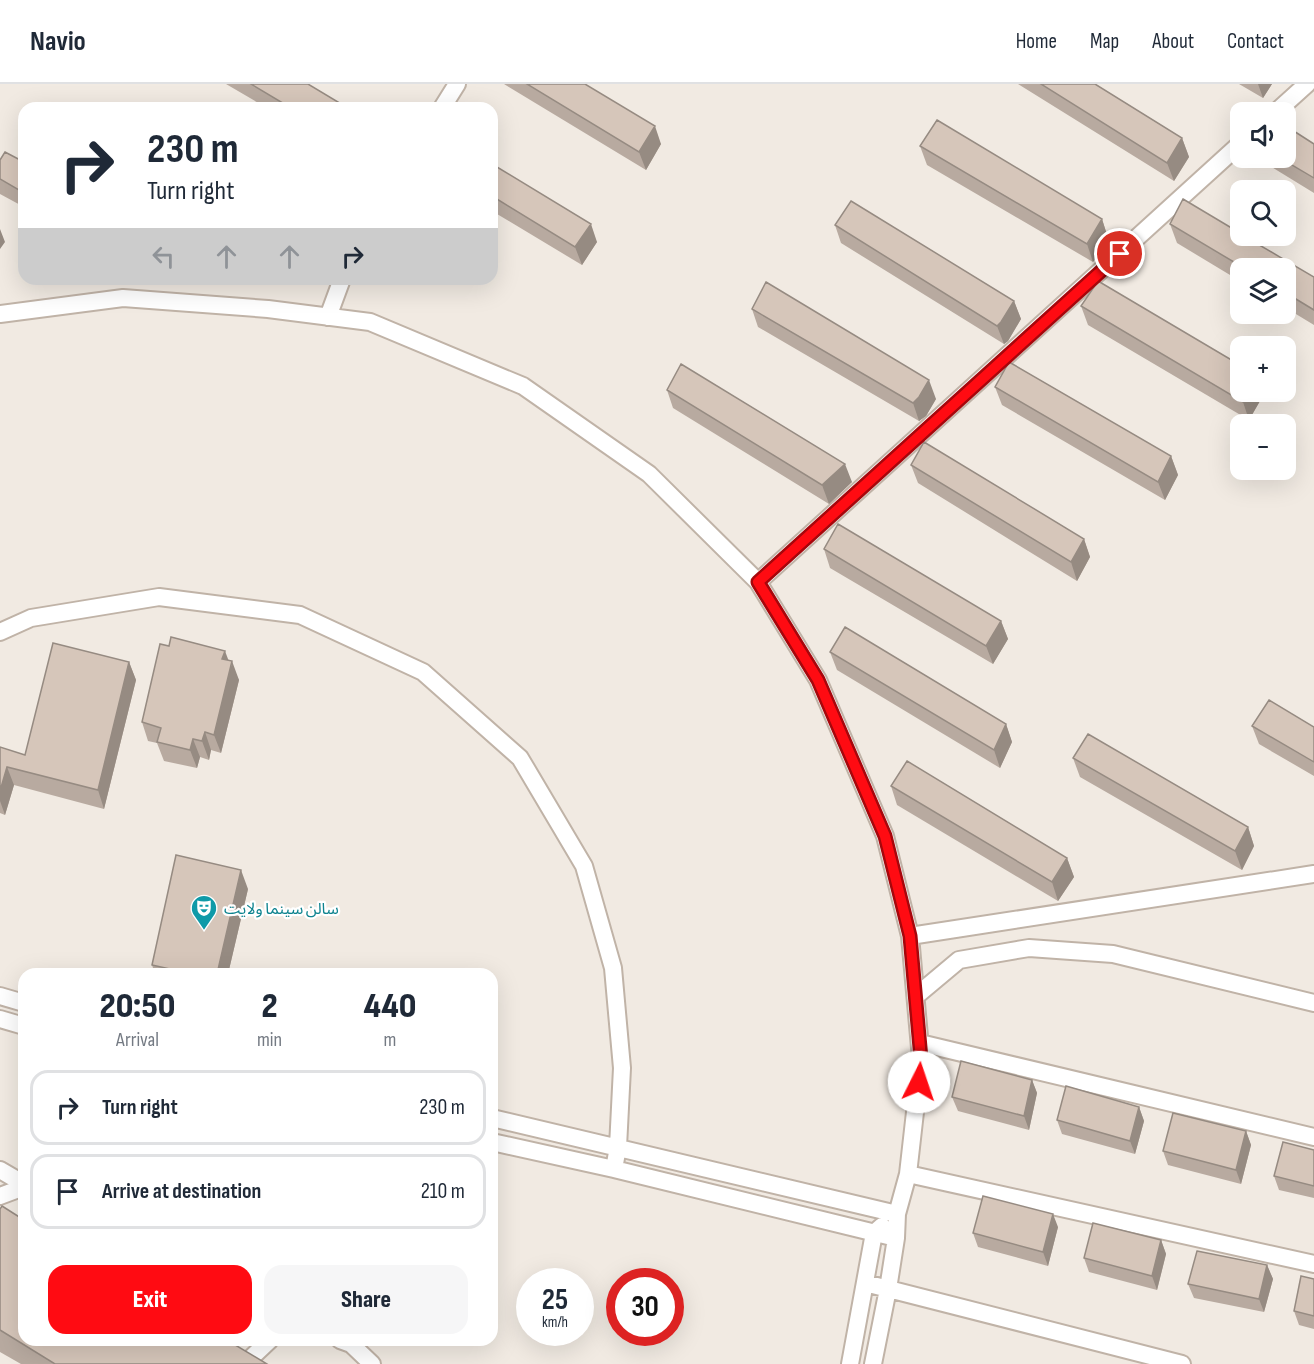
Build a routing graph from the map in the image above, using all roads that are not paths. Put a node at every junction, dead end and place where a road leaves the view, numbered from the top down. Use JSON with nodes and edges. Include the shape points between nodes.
{"nodes":[{"id":1,"x":457,"y":84,"type":"edge"},
{"id":2,"x":1307,"y":84,"type":"edge"},
{"id":3,"x":446,"y":102,"type":"edge"},
{"id":4,"x":1287,"y":102,"type":"edge"},
{"id":5,"x":1230,"y":153,"type":"edge"},
{"id":6,"x":340,"y":285,"type":"edge"},
{"id":7,"x":0,"y":314,"type":"edge"},
{"id":8,"x":328,"y":317,"type":"junction"},
{"id":9,"x":758,"y":582,"type":"junction"},
{"id":10,"x":0,"y":632,"type":"edge"},
{"id":11,"x":1314,"y":874,"type":"edge"},
{"id":12,"x":910,"y":936,"type":"junction"},
{"id":13,"x":0,"y":996,"type":"edge"},
{"id":14,"x":916,"y":996,"type":"junction"},
{"id":15,"x":18,"y":1000,"type":"edge"},
{"id":16,"x":1314,"y":1004,"type":"edge"},
{"id":17,"x":0,"y":1019,"type":"edge"},
{"id":18,"x":18,"y":1024,"type":"edge"},
{"id":19,"x":920,"y":1043,"type":"junction"},
{"id":20,"x":498,"y":1119,"type":"edge"},
{"id":21,"x":1314,"y":1137,"type":"edge"},
{"id":22,"x":498,"y":1143,"type":"edge"},
{"id":23,"x":618,"y":1147,"type":"junction"},
{"id":24,"x":614,"y":1169,"type":"junction"},
{"id":25,"x":0,"y":1170,"type":"edge"},
{"id":26,"x":908,"y":1174,"type":"junction"},
{"id":27,"x":18,"y":1181,"type":"edge"},
{"id":28,"x":18,"y":1188,"type":"edge"},
{"id":29,"x":0,"y":1196,"type":"edge"},
{"id":30,"x":897,"y":1214,"type":"junction"},
{"id":31,"x":874,"y":1233,"type":"junction"},
{"id":32,"x":896,"y":1238,"type":"junction"},
{"id":33,"x":1314,"y":1264,"type":"edge"},
{"id":34,"x":865,"y":1283,"type":"junction"},
{"id":35,"x":888,"y":1289,"type":"junction"},
{"id":36,"x":264,"y":1346,"type":"edge"},
{"id":37,"x":353,"y":1346,"type":"edge"},
{"id":38,"x":252,"y":1358,"type":"edge"},
{"id":39,"x":372,"y":1364,"type":"edge"},
{"id":40,"x":850,"y":1364,"type":"edge"},
{"id":41,"x":873,"y":1364,"type":"edge"},
{"id":42,"x":1182,"y":1364,"type":"edge"}],
"edges":[{"from":1,"to":3,"type":"street"},
{"from":2,"to":4,"type":"street"},
{"from":5,"to":9,"type":"street"},
{"from":6,"to":8,"type":"street"},
{"from":7,"to":8,"type":"street","via":[[123,298]]},
{"from":8,"to":9,"type":"street","via":[[370,322],[523,386],[649,474]]},
{"from":9,"to":12,"type":"street","via":[[818,680],[885,836]]},
{"from":10,"to":23,"type":"street","via":[[31,618],[159,597],[300,615],[423,672],[519,758],[584,866],[613,968],[622,1068]]},
{"from":11,"to":12,"type":"street"},
{"from":12,"to":14,"type":"street"},
{"from":13,"to":15,"type":"street"},
{"from":14,"to":16,"type":"street","via":[[959,960],[1029,948],[1113,954]]},
{"from":14,"to":19,"type":"street"},
{"from":17,"to":18,"type":"street"},
{"from":19,"to":21,"type":"street"},
{"from":19,"to":26,"type":"street"},
{"from":20,"to":23,"type":"street"},
{"from":22,"to":24,"type":"street"},
{"from":23,"to":24,"type":"street"},
{"from":23,"to":30,"type":"street"},
{"from":24,"to":31,"type":"street"},
{"from":25,"to":27,"type":"street"},
{"from":26,"to":30,"type":"street"},
{"from":26,"to":33,"type":"street"},
{"from":28,"to":29,"type":"street"},
{"from":30,"to":31,"type":"street"},
{"from":30,"to":32,"type":"street"},
{"from":31,"to":32,"type":"street"},
{"from":31,"to":34,"type":"street"},
{"from":32,"to":35,"type":"street"},
{"from":34,"to":35,"type":"street"},
{"from":34,"to":40,"type":"street"},
{"from":35,"to":41,"type":"street"},
{"from":35,"to":42,"type":"street"},
{"from":36,"to":38,"type":"street"},
{"from":37,"to":39,"type":"street"}]}
